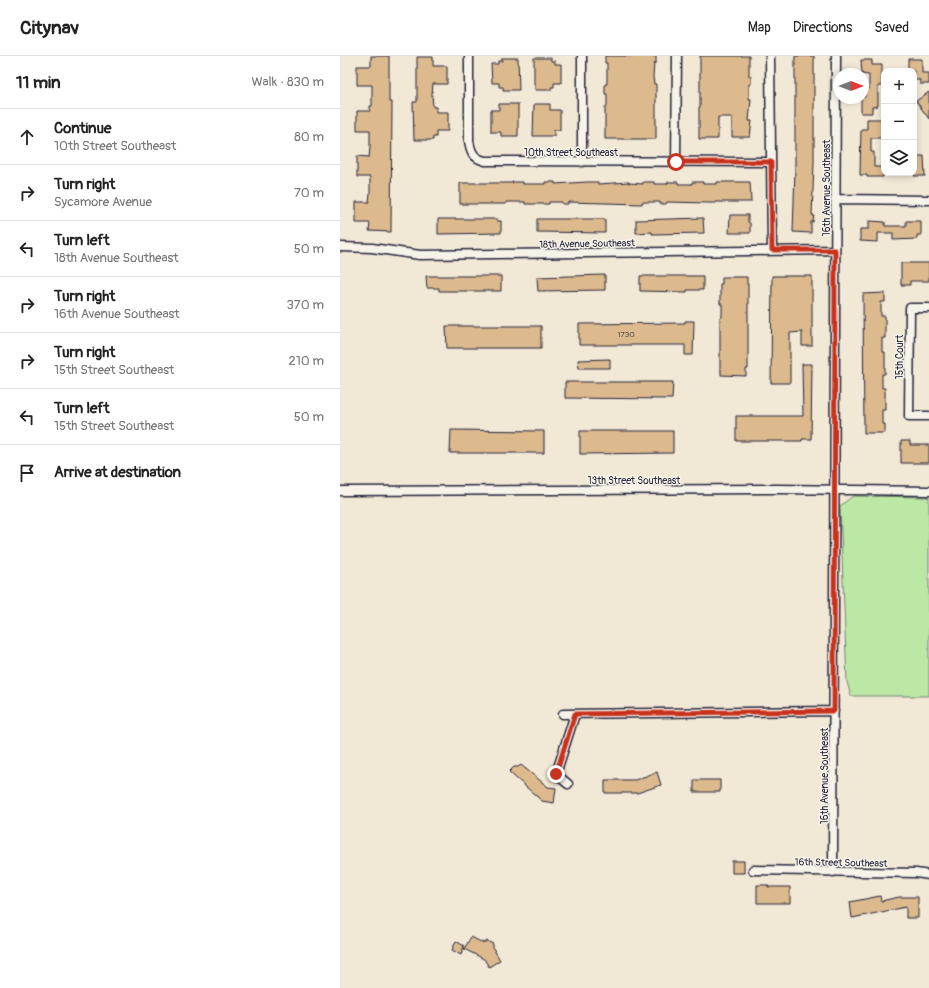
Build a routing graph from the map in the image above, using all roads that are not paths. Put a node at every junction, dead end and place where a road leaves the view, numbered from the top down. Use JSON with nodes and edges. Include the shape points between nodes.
{"nodes":[{"id":1,"x":469,"y":56,"type":"edge"},
{"id":2,"x":582,"y":56,"type":"edge"},
{"id":3,"x":677,"y":56,"type":"edge"},
{"id":4,"x":770,"y":56,"type":"edge"},
{"id":5,"x":836,"y":56,"type":"edge"},
{"id":6,"x":582,"y":162,"type":"junction"},
{"id":7,"x":676,"y":162,"type":"junction"},
{"id":8,"x":771,"y":162,"type":"junction"},
{"id":9,"x":835,"y":199,"type":"junction"},
{"id":10,"x":929,"y":200,"type":"edge"},
{"id":11,"x":340,"y":247,"type":"edge"},
{"id":12,"x":772,"y":250,"type":"junction"},
{"id":13,"x":835,"y":250,"type":"junction"},
{"id":14,"x":929,"y":308,"type":"edge"},
{"id":15,"x":929,"y":416,"type":"edge"},
{"id":16,"x":834,"y":490,"type":"junction"},
{"id":17,"x":340,"y":491,"type":"edge"},
{"id":18,"x":929,"y":491,"type":"edge"},
{"id":19,"x":834,"y":711,"type":"junction"},
{"id":20,"x":562,"y":714,"type":"dead end"},
{"id":21,"x":575,"y":714,"type":"junction"},
{"id":22,"x":568,"y":784,"type":"dead end"},
{"id":23,"x":753,"y":870,"type":"dead end"},
{"id":24,"x":834,"y":872,"type":"junction"},
{"id":25,"x":929,"y":875,"type":"edge"}],
"edges":[{"from":1,"to":6,"type":"street","name":"10th Street Southeast","via":[[469,141],[473,155],[486,161]]},
{"from":2,"to":6,"type":"street"},
{"from":3,"to":7,"type":"street"},
{"from":4,"to":8,"type":"street"},
{"from":5,"to":9,"type":"street","name":"16th Avenue Southeast"},
{"from":6,"to":7,"type":"street","name":"10th Street Southeast"},
{"from":7,"to":8,"type":"street","name":"10th Street Southeast"},
{"from":8,"to":12,"type":"street"},
{"from":9,"to":10,"type":"street"},
{"from":9,"to":13,"type":"street","name":"16th Avenue Southeast"},
{"from":11,"to":12,"type":"street","name":"18th Avenue Southeast","via":[[372,248],[420,255]]},
{"from":12,"to":13,"type":"street","name":"18th Avenue Southeast"},
{"from":13,"to":16,"type":"street","name":"16th Avenue Southeast"},
{"from":14,"to":15,"type":"street","name":"15th Court","via":[[910,308],[909,416]]},
{"from":16,"to":17,"type":"street","name":"13th Street Southeast"},
{"from":16,"to":18,"type":"street","name":"13th Street Southeast"},
{"from":16,"to":19,"type":"street","name":"16th Avenue Southeast"},
{"from":19,"to":21,"type":"street"},
{"from":19,"to":24,"type":"street","name":"16th Avenue Southeast"},
{"from":20,"to":21,"type":"street"},
{"from":21,"to":22,"type":"street","via":[[556,774]]},
{"from":23,"to":24,"type":"street","name":"16th Street Southeast"},
{"from":24,"to":25,"type":"street","name":"16th Street Southeast"}]}
